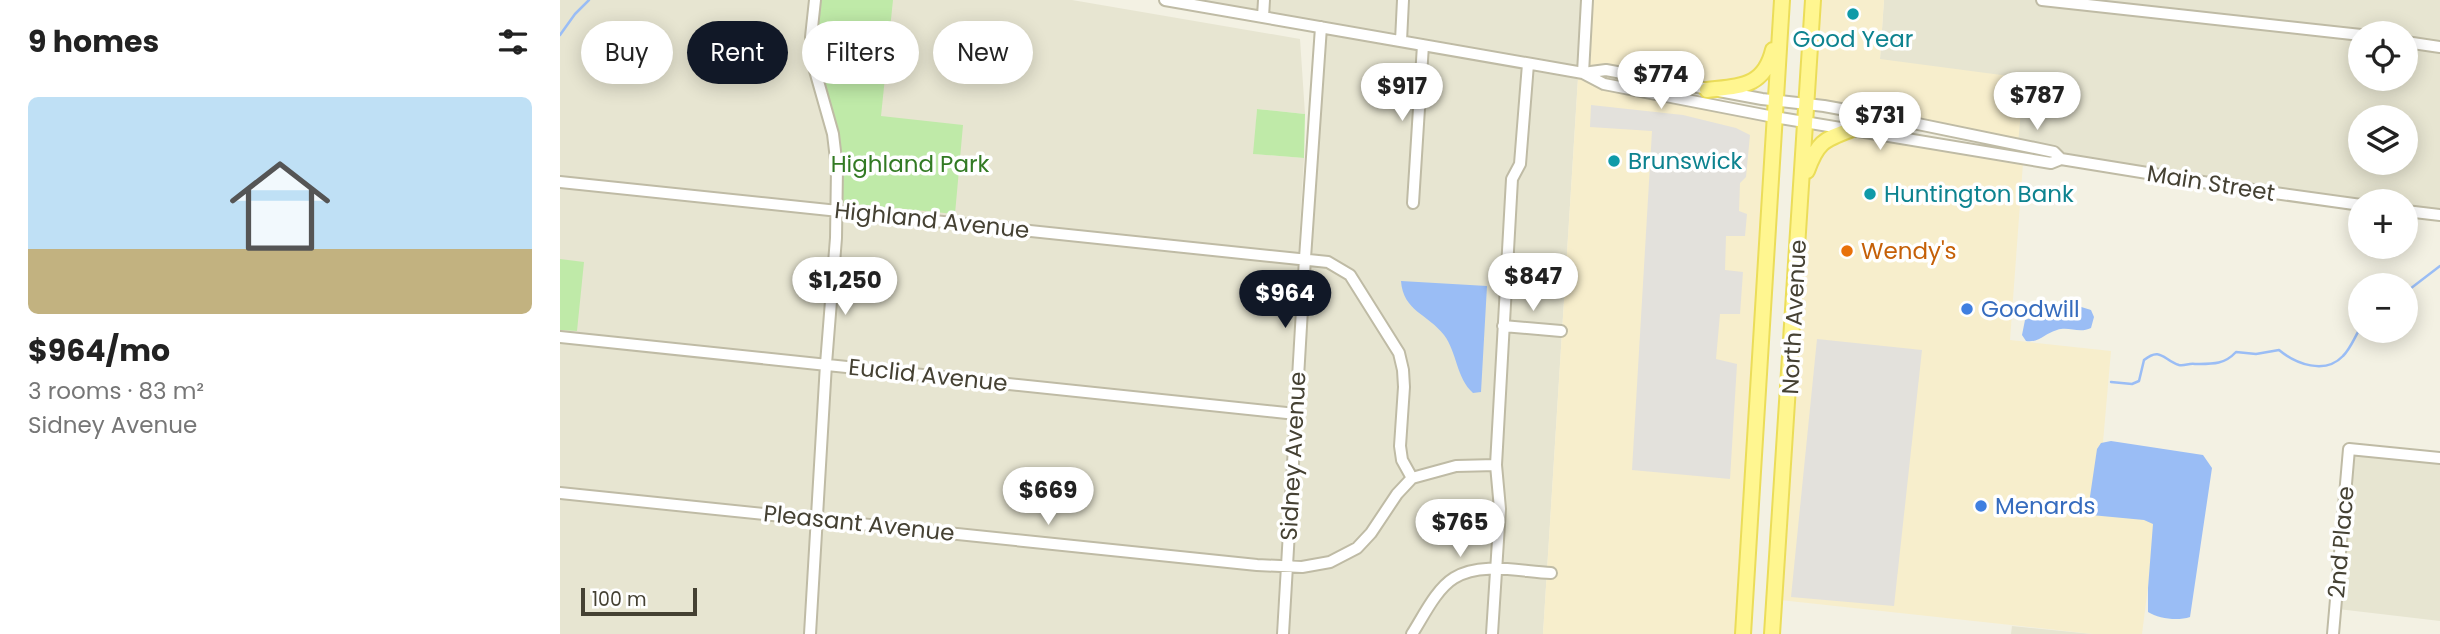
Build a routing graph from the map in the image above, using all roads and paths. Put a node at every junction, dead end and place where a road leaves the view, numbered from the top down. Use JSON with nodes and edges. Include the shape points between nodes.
{"nodes":[{"id":1,"x":815,"y":0,"type":"edge"},
{"id":2,"x":1165,"y":0,"type":"edge"},
{"id":3,"x":1264,"y":0,"type":"edge"},
{"id":4,"x":1404,"y":0,"type":"edge"},
{"id":5,"x":1587,"y":0,"type":"edge"},
{"id":6,"x":1782,"y":0,"type":"edge"},
{"id":7,"x":1813,"y":0,"type":"edge"},
{"id":8,"x":2042,"y":0,"type":"edge"},
{"id":9,"x":1263,"y":17,"type":"junction"},
{"id":10,"x":1321,"y":27,"type":"junction"},
{"id":11,"x":2348,"y":34,"type":"edge"},
{"id":12,"x":1401,"y":41,"type":"junction"},
{"id":13,"x":2418,"y":44,"type":"edge"},
{"id":14,"x":1423,"y":45,"type":"junction"},
{"id":15,"x":2440,"y":47,"type":"edge"},
{"id":16,"x":1528,"y":64,"type":"junction"},
{"id":17,"x":1583,"y":74,"type":"junction"},
{"id":18,"x":1707,"y":90,"type":"junction"},
{"id":19,"x":1775,"y":101,"type":"junction"},
{"id":20,"x":1806,"y":104,"type":"junction"},
{"id":21,"x":1774,"y":117,"type":"junction"},
{"id":22,"x":1805,"y":122,"type":"junction"},
{"id":23,"x":1850,"y":130,"type":"junction"},
{"id":24,"x":2061,"y":159,"type":"junction"},
{"id":25,"x":560,"y":182,"type":"edge"},
{"id":26,"x":1413,"y":203,"type":"dead end"},
{"id":27,"x":1801,"y":203,"type":"junction"},
{"id":28,"x":2348,"y":203,"type":"edge"},
{"id":29,"x":835,"y":210,"type":"junction"},
{"id":30,"x":2418,"y":212,"type":"edge"},
{"id":31,"x":2440,"y":215,"type":"edge"},
{"id":32,"x":1305,"y":258,"type":"junction"},
{"id":33,"x":1503,"y":326,"type":"junction"},
{"id":34,"x":1560,"y":331,"type":"dead end"},
{"id":35,"x":560,"y":337,"type":"edge"},
{"id":36,"x":826,"y":364,"type":"junction"},
{"id":37,"x":1296,"y":414,"type":"junction"},
{"id":38,"x":2440,"y":458,"type":"edge"},
{"id":39,"x":1496,"y":465,"type":"junction"},
{"id":40,"x":1412,"y":478,"type":"junction"},
{"id":41,"x":560,"y":493,"type":"edge"},
{"id":42,"x":816,"y":518,"type":"junction"},
{"id":43,"x":1286,"y":566,"type":"junction"},
{"id":44,"x":1496,"y":569,"type":"junction"},
{"id":45,"x":1551,"y":573,"type":"dead end"},
{"id":46,"x":810,"y":634,"type":"edge"},
{"id":47,"x":1283,"y":634,"type":"edge"},
{"id":48,"x":1412,"y":634,"type":"edge"},
{"id":49,"x":1492,"y":634,"type":"edge"},
{"id":50,"x":1744,"y":634,"type":"edge"},
{"id":51,"x":1772,"y":634,"type":"edge"},
{"id":52,"x":2333,"y":634,"type":"edge"}],
"edges":[{"from":1,"to":29,"type":"street","via":[[812,49],[835,141]]},
{"from":2,"to":9,"type":"street"},
{"from":3,"to":9,"type":"street"},
{"from":4,"to":12,"type":"street"},
{"from":5,"to":17,"type":"street"},
{"from":6,"to":18,"type":"main road","via":[[1769,65],[1760,78],[1742,86]]},
{"from":6,"to":19,"type":"main road","name":"North Avenue"},
{"from":7,"to":20,"type":"main road","name":"North Avenue"},
{"from":8,"to":11,"type":"street"},
{"from":9,"to":10,"type":"street"},
{"from":10,"to":12,"type":"street"},
{"from":10,"to":32,"type":"street","name":"Sidney Avenue"},
{"from":12,"to":14,"type":"street"},
{"from":13,"to":15,"type":"street"},
{"from":14,"to":16,"type":"street"},
{"from":14,"to":26,"type":"street"},
{"from":16,"to":17,"type":"street"},
{"from":16,"to":33,"type":"street","via":[[1522,151],[1512,179]]},
{"from":17,"to":18,"type":"street","name":"Main Street","via":[[1606,70]]},
{"from":17,"to":21,"type":"street","name":"Main Street","via":[[1605,84]]},
{"from":18,"to":19,"type":"street","name":"Main Street"},
{"from":19,"to":20,"type":"street","name":"Main Street"},
{"from":19,"to":21,"type":"main road","name":"North Avenue"},
{"from":20,"to":22,"type":"main road","name":"North Avenue"},
{"from":20,"to":24,"type":"street","name":"Main Street","via":[[2054,152]]},
{"from":21,"to":22,"type":"street","name":"Main Street"},
{"from":21,"to":50,"type":"main road","name":"North Avenue"},
{"from":22,"to":23,"type":"street","name":"Main Street"},
{"from":22,"to":27,"type":"main road","name":"North Avenue"},
{"from":23,"to":24,"type":"street","name":"Main Street","via":[[2051,163]]},
{"from":23,"to":27,"type":"main road","via":[[1828,138],[1817,148],[1805,174]]},
{"from":24,"to":28,"type":"street","name":"Main Street"},
{"from":25,"to":29,"type":"street","name":"Highland Avenue"},
{"from":27,"to":51,"type":"main road","name":"North Avenue"},
{"from":29,"to":32,"type":"street","name":"Highland Avenue"},
{"from":29,"to":36,"type":"street"},
{"from":30,"to":31,"type":"street"},
{"from":32,"to":37,"type":"street","name":"Sidney Avenue"},
{"from":32,"to":40,"type":"street","name":"Highland Avenue","via":[[1328,262],[1350,275],[1394,343],[1404,374],[1400,446]]},
{"from":33,"to":34,"type":"street"},
{"from":33,"to":39,"type":"street"},
{"from":35,"to":36,"type":"street","name":"Euclid Avenue"},
{"from":36,"to":37,"type":"street","name":"Euclid Avenue"},
{"from":36,"to":42,"type":"street"},
{"from":37,"to":43,"type":"street","name":"Sidney Avenue"},
{"from":38,"to":52,"type":"street","name":"2nd Place","via":[[2349,449]]},
{"from":39,"to":40,"type":"street","via":[[1457,466]]},
{"from":39,"to":44,"type":"street","via":[[1500,509]]},
{"from":40,"to":43,"type":"street","name":"Pleasant Avenue","via":[[1357,548],[1330,562]]},
{"from":41,"to":42,"type":"street","name":"Pleasant Avenue"},
{"from":42,"to":43,"type":"street","name":"Pleasant Avenue"},
{"from":42,"to":46,"type":"street"},
{"from":43,"to":47,"type":"street","name":"Sidney Avenue"},
{"from":44,"to":45,"type":"street"},
{"from":44,"to":48,"type":"street","via":[[1453,578]]},
{"from":44,"to":49,"type":"street"}]}
